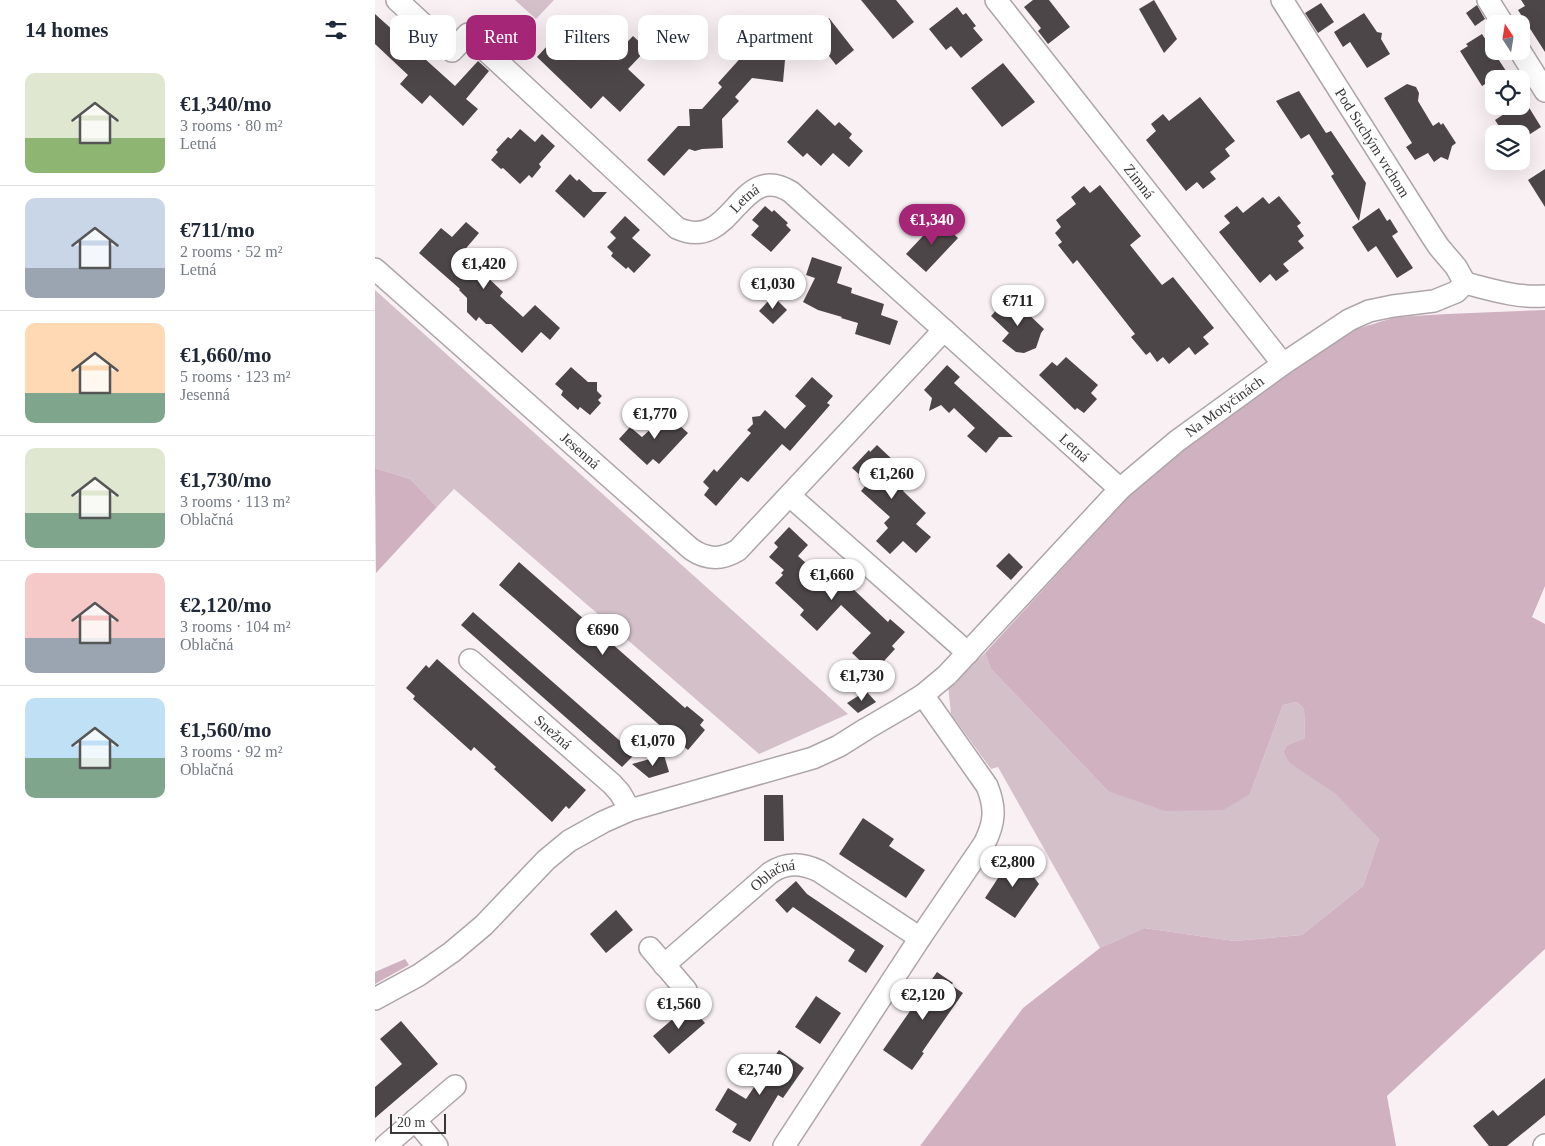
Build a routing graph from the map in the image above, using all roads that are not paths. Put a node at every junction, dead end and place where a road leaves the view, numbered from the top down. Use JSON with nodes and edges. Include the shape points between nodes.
{"nodes":[{"id":1,"x":397,"y":0,"type":"edge"},
{"id":2,"x":996,"y":0,"type":"edge"},
{"id":3,"x":1282,"y":0,"type":"edge"},
{"id":4,"x":1488,"y":0,"type":"edge"},
{"id":5,"x":1497,"y":15,"type":"edge"},
{"id":6,"x":1526,"y":60,"type":"edge"},
{"id":7,"x":1545,"y":91,"type":"edge"},
{"id":8,"x":375,"y":269,"type":"edge"},
{"id":9,"x":1465,"y":283,"type":"junction"},
{"id":10,"x":1545,"y":296,"type":"edge"},
{"id":11,"x":944,"y":330,"type":"junction"},
{"id":12,"x":1283,"y":364,"type":"junction"},
{"id":13,"x":1119,"y":489,"type":"junction"},
{"id":14,"x":790,"y":496,"type":"junction"},
{"id":15,"x":967,"y":653,"type":"junction"},
{"id":16,"x":470,"y":660,"type":"dead end"},
{"id":17,"x":923,"y":695,"type":"junction"},
{"id":18,"x":630,"y":810,"type":"junction"},
{"id":19,"x":920,"y":938,"type":"junction"},
{"id":20,"x":650,"y":948,"type":"dead end"},
{"id":21,"x":665,"y":965,"type":"junction"},
{"id":22,"x":686,"y":990,"type":"dead end"},
{"id":23,"x":375,"y":999,"type":"edge"},
{"id":24,"x":455,"y":1086,"type":"dead end"},
{"id":25,"x":415,"y":1120,"type":"junction"},
{"id":26,"x":385,"y":1146,"type":"edge"},
{"id":27,"x":437,"y":1146,"type":"edge"},
{"id":28,"x":784,"y":1146,"type":"edge"}],
"edges":[{"from":1,"to":11,"type":"street","name":"Letná","via":[[451,51],[468,34],[677,228],[692,233],[708,231],[755,189],[777,185],[791,192]]},
{"from":2,"to":12,"type":"street","name":"Zimná"},
{"from":3,"to":9,"type":"street","name":"Pod Suchým vrchom"},
{"from":4,"to":5,"type":"street"},
{"from":6,"to":7,"type":"street"},
{"from":8,"to":14,"type":"street","name":"Jesenná","via":[[698,554],[716,558],[738,550]]},
{"from":9,"to":10,"type":"street","via":[[1518,296]]},
{"from":9,"to":12,"type":"street","name":"Na Motyčinách","via":[[1456,292],[1434,301],[1369,311],[1335,329]]},
{"from":11,"to":13,"type":"street","name":"Letná"},
{"from":11,"to":14,"type":"street","name":"Jesenná"},
{"from":12,"to":13,"type":"street","name":"Na Motyčinách","via":[[1177,441]]},
{"from":13,"to":15,"type":"street","name":"Na Motyčinách"},
{"from":14,"to":15,"type":"street"},
{"from":15,"to":17,"type":"street","name":"Na Motyčinách"},
{"from":16,"to":18,"type":"street","name":"Snežná","via":[[612,784]]},
{"from":17,"to":18,"type":"street","name":"Na Motyčinách","via":[[839,746],[813,758]]},
{"from":17,"to":19,"type":"street","via":[[982,778],[993,808],[991,831],[984,844]]},
{"from":18,"to":23,"type":"street","name":"Na Motyčinách","via":[[569,842],[546,860],[484,925],[452,952]]},
{"from":19,"to":21,"type":"street","name":"Oblačná","via":[[819,871],[793,864],[769,873]]},
{"from":19,"to":28,"type":"street"},
{"from":20,"to":21,"type":"street"},
{"from":21,"to":22,"type":"street"},
{"from":24,"to":25,"type":"street"},
{"from":25,"to":26,"type":"street"},
{"from":25,"to":27,"type":"street"}]}
